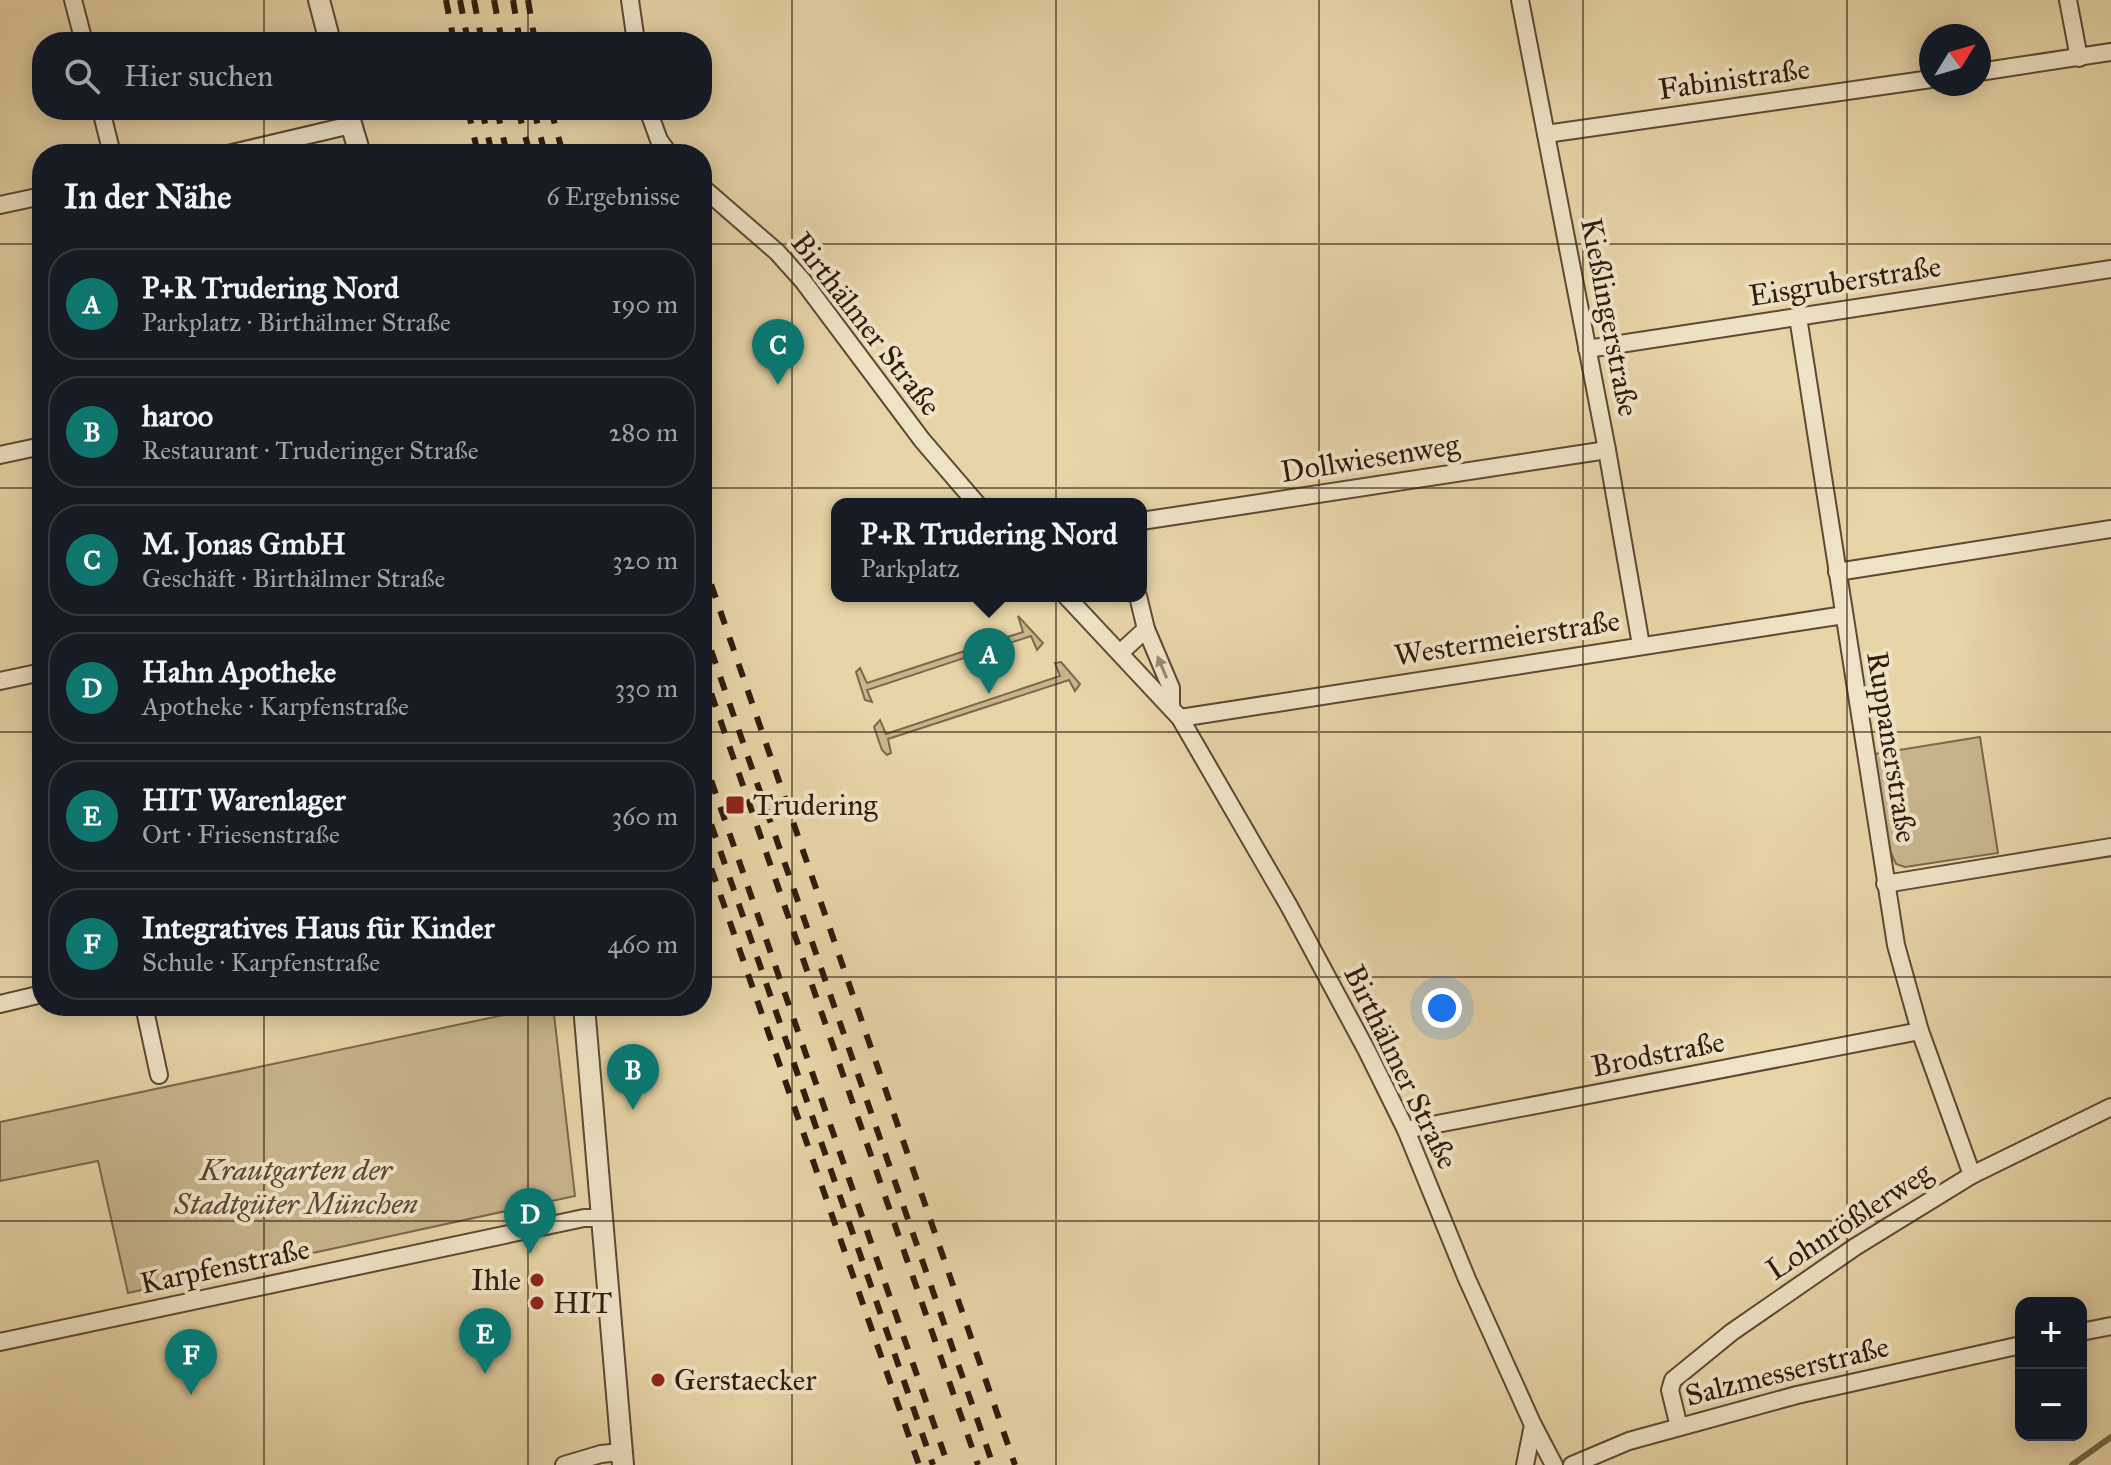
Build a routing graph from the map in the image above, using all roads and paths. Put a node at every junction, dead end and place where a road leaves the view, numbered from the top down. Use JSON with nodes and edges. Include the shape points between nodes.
{"nodes":[{"id":1,"x":73,"y":0,"type":"edge"},
{"id":2,"x":319,"y":0,"type":"edge"},
{"id":3,"x":630,"y":0,"type":"edge"},
{"id":4,"x":1520,"y":0,"type":"edge"},
{"id":5,"x":2068,"y":0,"type":"edge"},
{"id":6,"x":81,"y":32,"type":"edge"},
{"id":7,"x":327,"y":32,"type":"edge"},
{"id":8,"x":635,"y":32,"type":"edge"},
{"id":9,"x":2111,"y":52,"type":"edge"},
{"id":10,"x":2079,"y":58,"type":"junction"},
{"id":11,"x":1991,"y":70,"type":"edge"},
{"id":12,"x":1919,"y":81,"type":"edge"},
{"id":13,"x":104,"y":120,"type":"edge"},
{"id":14,"x":339,"y":120,"type":"edge"},
{"id":15,"x":350,"y":120,"type":"edge"},
{"id":16,"x":652,"y":120,"type":"edge"},
{"id":17,"x":1546,"y":134,"type":"junction"},
{"id":18,"x":110,"y":144,"type":"edge"},
{"id":19,"x":261,"y":144,"type":"edge"},
{"id":20,"x":357,"y":144,"type":"edge"},
{"id":21,"x":662,"y":144,"type":"edge"},
{"id":22,"x":712,"y":196,"type":"edge"},
{"id":23,"x":32,"y":198,"type":"edge"},
{"id":24,"x":0,"y":205,"type":"edge"},
{"id":25,"x":2111,"y":269,"type":"edge"},
{"id":26,"x":1798,"y":317,"type":"junction"},
{"id":27,"x":1587,"y":349,"type":"junction"},
{"id":28,"x":32,"y":448,"type":"edge"},
{"id":29,"x":1607,"y":450,"type":"junction"},
{"id":30,"x":0,"y":455,"type":"edge"},
{"id":31,"x":972,"y":498,"type":"edge"},
{"id":32,"x":1147,"y":520,"type":"edge"},
{"id":33,"x":2111,"y":529,"type":"edge"},
{"id":34,"x":1837,"y":572,"type":"junction"},
{"id":35,"x":1072,"y":602,"type":"edge"},
{"id":36,"x":1139,"y":602,"type":"edge"},
{"id":37,"x":1844,"y":615,"type":"junction"},
{"id":38,"x":1146,"y":629,"type":"junction"},
{"id":39,"x":1641,"y":645,"type":"junction"},
{"id":40,"x":1121,"y":652,"type":"junction"},
{"id":41,"x":32,"y":674,"type":"edge"},
{"id":42,"x":0,"y":681,"type":"edge"},
{"id":43,"x":1175,"y":713,"type":"junction"},
{"id":44,"x":2111,"y":847,"type":"edge"},
{"id":45,"x":1885,"y":884,"type":"junction"},
{"id":46,"x":32,"y":996,"type":"edge"},
{"id":47,"x":0,"y":1004,"type":"edge"},
{"id":48,"x":146,"y":1016,"type":"edge"},
{"id":49,"x":585,"y":1016,"type":"edge"},
{"id":50,"x":1920,"y":1031,"type":"junction"},
{"id":51,"x":159,"y":1075,"type":"dead end"},
{"id":52,"x":2111,"y":1107,"type":"edge"},
{"id":53,"x":1406,"y":1130,"type":"junction"},
{"id":54,"x":1972,"y":1175,"type":"junction"},
{"id":55,"x":603,"y":1218,"type":"junction"},
{"id":56,"x":2111,"y":1326,"type":"edge"},
{"id":57,"x":2087,"y":1331,"type":"edge"},
{"id":58,"x":0,"y":1342,"type":"edge"},
{"id":59,"x":2015,"y":1346,"type":"edge"},
{"id":60,"x":1533,"y":1425,"type":"junction"},
{"id":61,"x":1679,"y":1427,"type":"junction"},
{"id":62,"x":622,"y":1458,"type":"edge"},
{"id":63,"x":564,"y":1465,"type":"edge"},
{"id":64,"x":1525,"y":1465,"type":"edge"},
{"id":65,"x":1554,"y":1465,"type":"edge"},
{"id":66,"x":1572,"y":1465,"type":"edge"}],
"edges":[{"from":1,"to":6,"type":"street"},
{"from":2,"to":7,"type":"street"},
{"from":3,"to":8,"type":"street"},
{"from":4,"to":17,"type":"street","name":"Kießlingerstraße"},
{"from":5,"to":10,"type":"street"},
{"from":9,"to":10,"type":"street"},
{"from":10,"to":11,"type":"street"},
{"from":12,"to":17,"type":"street","name":"Fabinistraße"},
{"from":13,"to":18,"type":"street"},
{"from":14,"to":19,"type":"street"},
{"from":15,"to":20,"type":"street"},
{"from":16,"to":21,"type":"street"},
{"from":17,"to":27,"type":"street","name":"Kießlingerstraße"},
{"from":22,"to":31,"type":"street","name":"Birthälmer Straße","via":[[803,281]]},
{"from":23,"to":24,"type":"street"},
{"from":25,"to":26,"type":"street","name":"Eisgruberstraße"},
{"from":26,"to":27,"type":"street","name":"Eisgruberstraße"},
{"from":26,"to":34,"type":"street","name":"Ruppanerstraße"},
{"from":27,"to":29,"type":"street","name":"Kießlingerstraße"},
{"from":28,"to":30,"type":"street"},
{"from":29,"to":32,"type":"street","name":"Dollwiesenweg"},
{"from":29,"to":39,"type":"street","name":"Kießlingerstraße"},
{"from":33,"to":34,"type":"street"},
{"from":34,"to":37,"type":"street","name":"Ruppanerstraße"},
{"from":35,"to":40,"type":"street","name":"Birthälmer Straße"},
{"from":36,"to":38,"type":"street","name":"Birthälmer Straße"},
{"from":37,"to":39,"type":"street","name":"Westermeierstraße"},
{"from":37,"to":45,"type":"street","name":"Ruppanerstraße"},
{"from":38,"to":40,"type":"street"},
{"from":43,"to":38,"type":"street","name":"Birthälmer Straße","one_way":true,"via":[[1171,688]]},
{"from":39,"to":43,"type":"street","name":"Westermeierstraße"},
{"from":40,"to":43,"type":"street","name":"Birthälmer Straße"},
{"from":41,"to":42,"type":"street"},
{"from":43,"to":53,"type":"street","name":"Birthälmer Straße","via":[[1289,906]]},
{"from":44,"to":45,"type":"street"},
{"from":45,"to":50,"type":"street","name":"Ruppanerstraße","via":[[1898,957]]},
{"from":46,"to":47,"type":"street"},
{"from":48,"to":51,"type":"street"},
{"from":49,"to":55,"type":"street"},
{"from":50,"to":53,"type":"street","name":"Brodstraße"},
{"from":50,"to":54,"type":"street","name":"Ruppanerstraße"},
{"from":52,"to":54,"type":"street","name":"Lohnrößlerweg"},
{"from":53,"to":60,"type":"street","name":"Birthälmer Straße"},
{"from":54,"to":61,"type":"street","name":"Lohnrößlerweg","via":[[1843,1255],[1680,1373],[1670,1390]]},
{"from":55,"to":58,"type":"street","name":"Karpfenstraße","via":[[578,1219]]},
{"from":55,"to":62,"type":"street"},
{"from":56,"to":57,"type":"street"},
{"from":59,"to":61,"type":"street","name":"Salzmesserstraße"},
{"from":60,"to":64,"type":"street"},
{"from":60,"to":65,"type":"street","name":"Birthälmer Straße"},
{"from":61,"to":66,"type":"street","name":"Salzmesserstraße"},
{"from":62,"to":63,"type":"street","via":[[601,1454]]}]}
